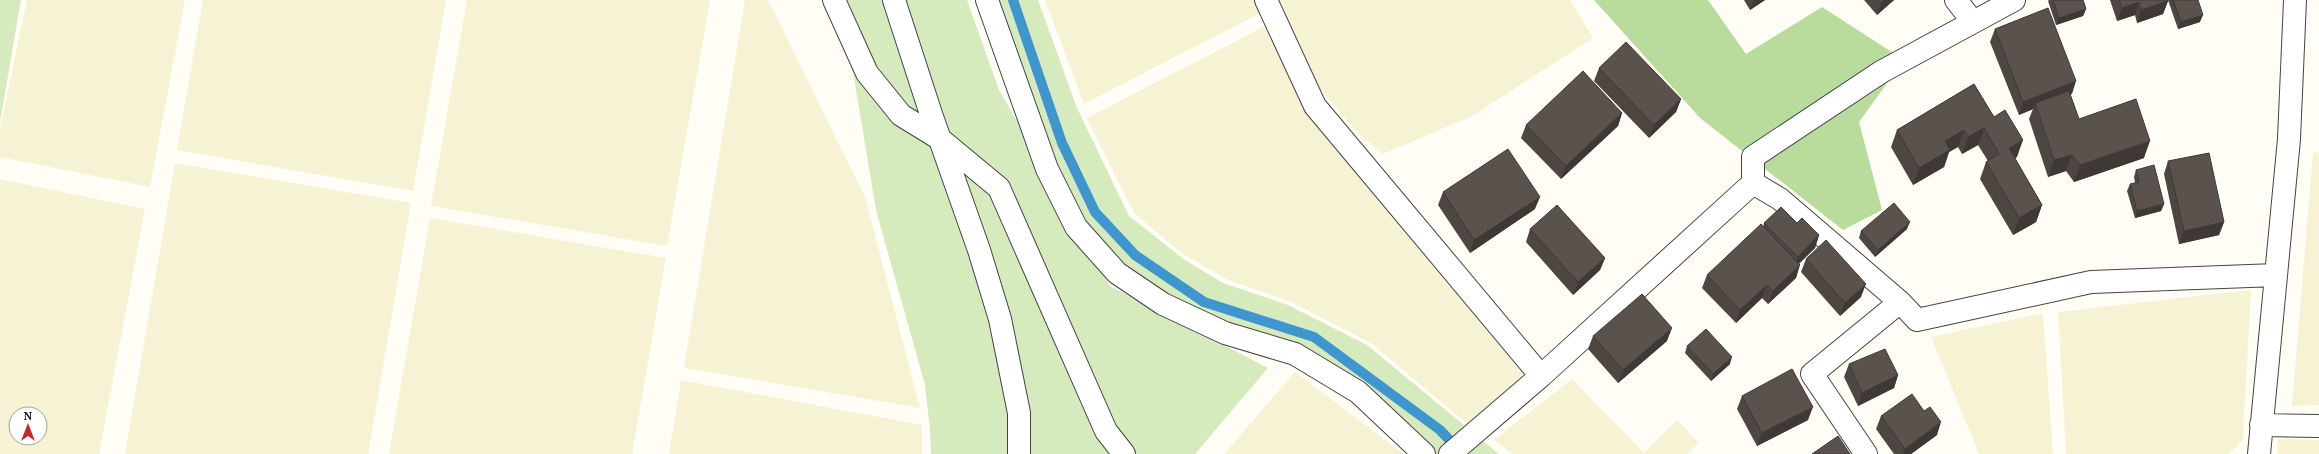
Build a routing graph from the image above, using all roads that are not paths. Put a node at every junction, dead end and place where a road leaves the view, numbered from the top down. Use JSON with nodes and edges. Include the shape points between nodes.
{"nodes":[{"id":1,"x":834,"y":0,"type":"edge"},
{"id":2,"x":894,"y":0,"type":"edge"},
{"id":3,"x":987,"y":0,"type":"edge"},
{"id":4,"x":1266,"y":0,"type":"edge"},
{"id":5,"x":1956,"y":0,"type":"edge"},
{"id":6,"x":2014,"y":0,"type":"edge"},
{"id":7,"x":2296,"y":0,"type":"edge"},
{"id":8,"x":1973,"y":22,"type":"junction"},
{"id":9,"x":940,"y":139,"type":"junction"},
{"id":10,"x":1753,"y":183,"type":"junction"},
{"id":11,"x":2276,"y":275,"type":"junction"},
{"id":12,"x":1900,"y":302,"type":"junction"},
{"id":13,"x":1541,"y":376,"type":"junction"},
{"id":14,"x":2261,"y":425,"type":"junction"},
{"id":15,"x":2319,"y":426,"type":"edge"},
{"id":16,"x":1019,"y":454,"type":"edge"},
{"id":17,"x":1124,"y":454,"type":"edge"},
{"id":18,"x":1424,"y":454,"type":"edge"},
{"id":19,"x":1450,"y":454,"type":"edge"},
{"id":20,"x":1866,"y":454,"type":"edge"},
{"id":21,"x":2259,"y":454,"type":"edge"}],
"edges":[{"from":1,"to":9,"type":"street","via":[[867,73],[901,114]]},
{"from":2,"to":9,"type":"street"},
{"from":3,"to":18,"type":"street","via":[[1047,169],[1076,227],[1118,273],[1164,304],[1226,333],[1295,354],[1358,392]]},
{"from":4,"to":13,"type":"street","via":[[1315,106]]},
{"from":5,"to":8,"type":"street"},
{"from":6,"to":8,"type":"street"},
{"from":7,"to":11,"type":"street","via":[[2289,139]]},
{"from":8,"to":10,"type":"street","via":[[1881,72],[1753,157]]},
{"from":9,"to":16,"type":"street","via":[[1000,319],[1019,413]]},
{"from":9,"to":17,"type":"street","via":[[999,188],[1106,431]]},
{"from":10,"to":12,"type":"street","via":[[1780,199]]},
{"from":10,"to":13,"type":"street"},
{"from":11,"to":12,"type":"street","via":[[2091,282],[1917,320]]},
{"from":11,"to":14,"type":"street"},
{"from":12,"to":20,"type":"street","via":[[1812,374]]},
{"from":13,"to":19,"type":"street"},
{"from":14,"to":15,"type":"street"},
{"from":14,"to":21,"type":"street"}]}
